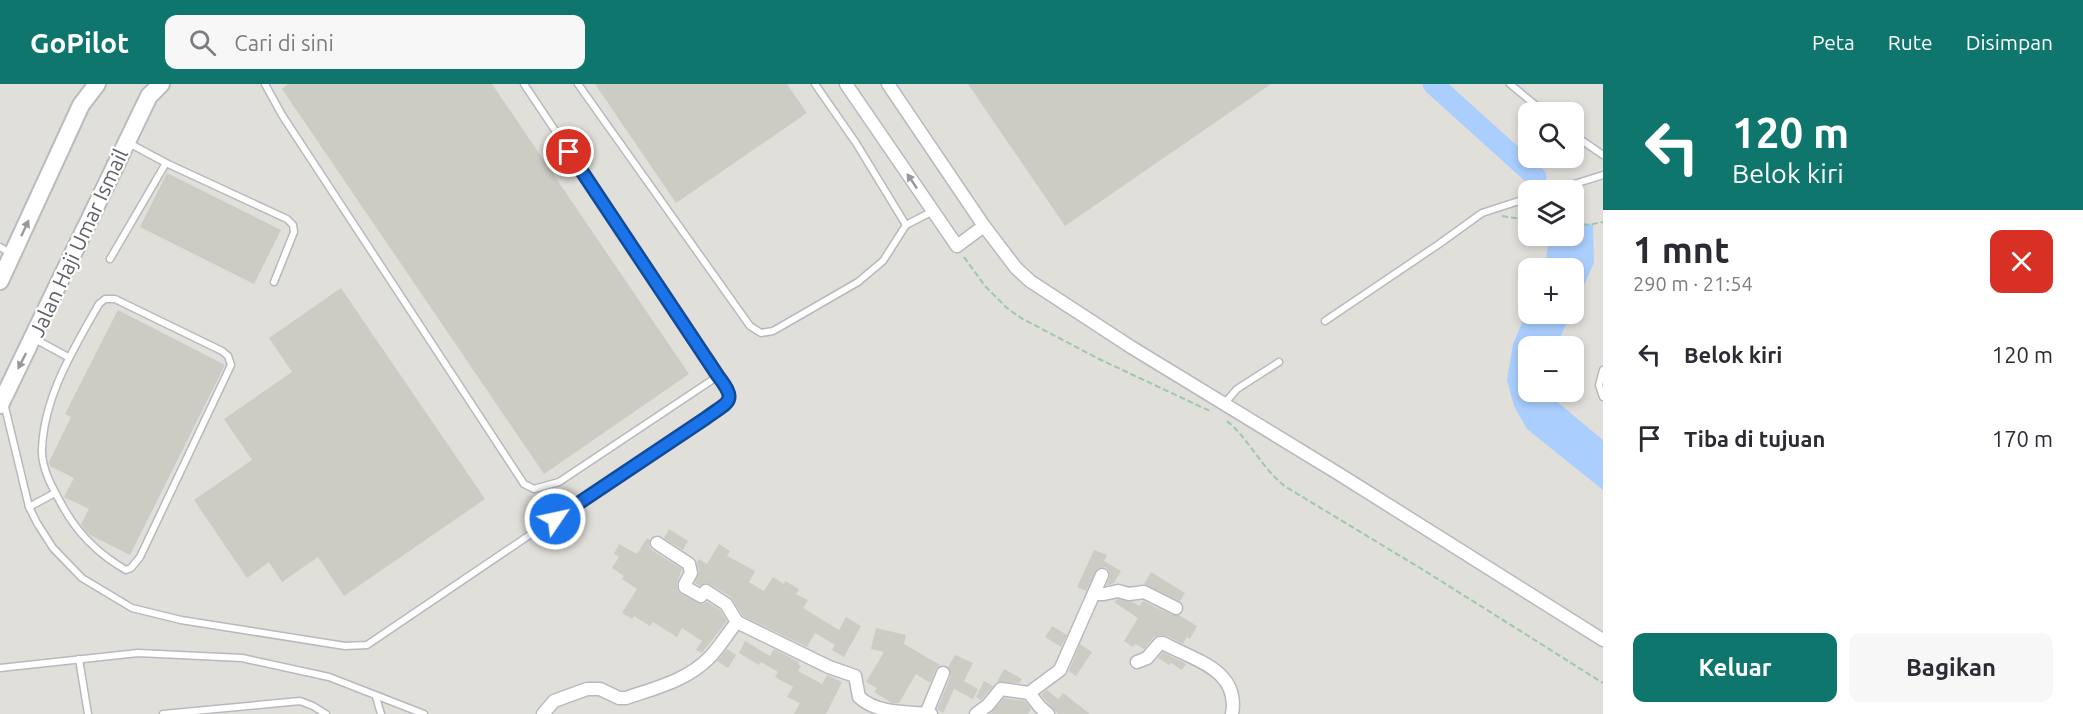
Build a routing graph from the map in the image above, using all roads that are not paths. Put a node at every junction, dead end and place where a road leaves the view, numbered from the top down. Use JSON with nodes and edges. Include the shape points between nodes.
{"nodes":[{"id":1,"x":97,"y":84,"type":"edge"},
{"id":2,"x":160,"y":84,"type":"edge"},
{"id":3,"x":265,"y":84,"type":"edge"},
{"id":4,"x":524,"y":84,"type":"edge"},
{"id":5,"x":578,"y":84,"type":"edge"},
{"id":6,"x":815,"y":84,"type":"edge"},
{"id":7,"x":846,"y":84,"type":"edge"},
{"id":8,"x":888,"y":84,"type":"edge"},
{"id":9,"x":1510,"y":84,"type":"edge"},
{"id":10,"x":1532,"y":102,"type":"edge"},
{"id":11,"x":127,"y":142,"type":"junction"},
{"id":12,"x":1584,"y":142,"type":"edge"},
{"id":13,"x":1603,"y":155,"type":"edge"},
{"id":14,"x":166,"y":163,"type":"junction"},
{"id":15,"x":1603,"y":175,"type":"edge"},
{"id":16,"x":1584,"y":182,"type":"edge"},
{"id":17,"x":1518,"y":201,"type":"edge"},
{"id":18,"x":933,"y":211,"type":"junction"},
{"id":19,"x":906,"y":225,"type":"junction"},
{"id":20,"x":984,"y":226,"type":"junction"},
{"id":21,"x":6,"y":251,"type":"edge"},
{"id":22,"x":110,"y":260,"type":"dead end"},
{"id":23,"x":0,"y":281,"type":"edge"},
{"id":24,"x":274,"y":282,"type":"dead end"},
{"id":25,"x":1325,"y":321,"type":"dead end"},
{"id":26,"x":34,"y":339,"type":"junction"},
{"id":27,"x":68,"y":357,"type":"junction"},
{"id":28,"x":1280,"y":362,"type":"dead end"},
{"id":29,"x":1603,"y":370,"type":"edge"},
{"id":30,"x":718,"y":376,"type":"junction"},
{"id":31,"x":1603,"y":397,"type":"edge"},
{"id":32,"x":1,"y":402,"type":"edge"},
{"id":33,"x":1224,"y":404,"type":"junction"},
{"id":34,"x":55,"y":493,"type":"junction"},
{"id":35,"x":29,"y":507,"type":"junction"},
{"id":36,"x":657,"y":543,"type":"dead end"},
{"id":37,"x":1102,"y":575,"type":"dead end"},
{"id":38,"x":1094,"y":594,"type":"junction"},
{"id":39,"x":1176,"y":608,"type":"dead end"},
{"id":40,"x":737,"y":622,"type":"junction"},
{"id":41,"x":1603,"y":640,"type":"edge"},
{"id":42,"x":79,"y":659,"type":"junction"},
{"id":43,"x":1137,"y":662,"type":"dead end"},
{"id":44,"x":0,"y":668,"type":"edge"},
{"id":45,"x":943,"y":673,"type":"dead end"},
{"id":46,"x":1029,"y":693,"type":"junction"},
{"id":47,"x":376,"y":697,"type":"junction"},
{"id":48,"x":88,"y":714,"type":"edge"},
{"id":49,"x":163,"y":714,"type":"edge"},
{"id":50,"x":326,"y":714,"type":"edge"},
{"id":51,"x":381,"y":714,"type":"edge"},
{"id":52,"x":424,"y":714,"type":"edge"},
{"id":53,"x":543,"y":714,"type":"edge"},
{"id":54,"x":926,"y":714,"type":"edge"},
{"id":55,"x":931,"y":714,"type":"edge"},
{"id":56,"x":976,"y":714,"type":"edge"},
{"id":57,"x":1048,"y":714,"type":"edge"},
{"id":58,"x":1232,"y":714,"type":"edge"}],
"edges":[{"from":21,"to":1,"type":"main road","one_way":true,"via":[[81,105]]},
{"from":2,"to":11,"type":"main road","name":"Jalan Haji Umar Ismail","via":[[149,96]]},
{"from":3,"to":30,"type":"lane","via":[[524,484],[534,489],[559,482]]},
{"from":4,"to":30,"type":"lane"},
{"from":5,"to":19,"type":"lane","via":[[750,326],[761,333],[773,331],[858,282],[883,261]]},
{"from":6,"to":19,"type":"lane"},
{"from":18,"to":7,"type":"street","one_way":true},
{"from":8,"to":20,"type":"street"},
{"from":9,"to":10,"type":"lane"},
{"from":11,"to":14,"type":"lane"},
{"from":11,"to":26,"type":"main road","name":"Jalan Haji Umar Ismail"},
{"from":12,"to":13,"type":"lane"},
{"from":14,"to":22,"type":"lane"},
{"from":14,"to":24,"type":"lane","via":[[293,225],[294,232]]},
{"from":15,"to":16,"type":"lane"},
{"from":17,"to":25,"type":"lane","via":[[1486,210]]},
{"from":18,"to":19,"type":"lane"},
{"from":18,"to":20,"type":"street","via":[[957,246]]},
{"from":20,"to":33,"type":"street","via":[[1030,281]]},
{"from":21,"to":23,"type":"main road"},
{"from":26,"to":27,"type":"lane"},
{"from":26,"to":32,"type":"main road","name":"Jalan Haji Umar Ismail","one_way":true},
{"from":27,"to":34,"type":"lane","via":[[52,399],[42,451]]},
{"from":27,"to":34,"type":"lane","via":[[99,304],[110,299],[222,351],[231,365],[140,557],[131,568],[126,570],[104,557],[71,523]]},
{"from":28,"to":33,"type":"lane","via":[[1237,389]]},
{"from":29,"to":31,"type":"lane","via":[[1599,385]]},
{"from":30,"to":35,"type":"lane","via":[[730,392],[725,404],[367,645],[345,646],[182,620],[132,608],[82,578],[53,548]]},
{"from":32,"to":35,"type":"lane"},
{"from":33,"to":41,"type":"street"},
{"from":34,"to":35,"type":"lane"},
{"from":36,"to":40,"type":"street","via":[[689,564],[692,573],[685,587],[701,596],[706,591],[726,604]]},
{"from":37,"to":38,"type":"street"},
{"from":38,"to":39,"type":"street","via":[[1144,592]]},
{"from":38,"to":46,"type":"street","via":[[1060,670]]},
{"from":40,"to":53,"type":"street","via":[[708,659],[681,679],[626,698],[600,688],[587,689],[554,701]]},
{"from":40,"to":54,"type":"street","via":[[855,676],[859,697],[868,704]]},
{"from":42,"to":44,"type":"lane"},
{"from":42,"to":47,"type":"lane","via":[[138,652],[242,658],[329,677]]},
{"from":42,"to":48,"type":"lane"},
{"from":43,"to":58,"type":"street","via":[[1162,643],[1209,665],[1231,689]]},
{"from":45,"to":54,"type":"street"},
{"from":46,"to":56,"type":"street","via":[[1001,689]]},
{"from":46,"to":57,"type":"street"},
{"from":47,"to":51,"type":"lane"},
{"from":47,"to":52,"type":"lane"},
{"from":49,"to":50,"type":"lane","via":[[300,701]]},
{"from":54,"to":55,"type":"street"}]}
